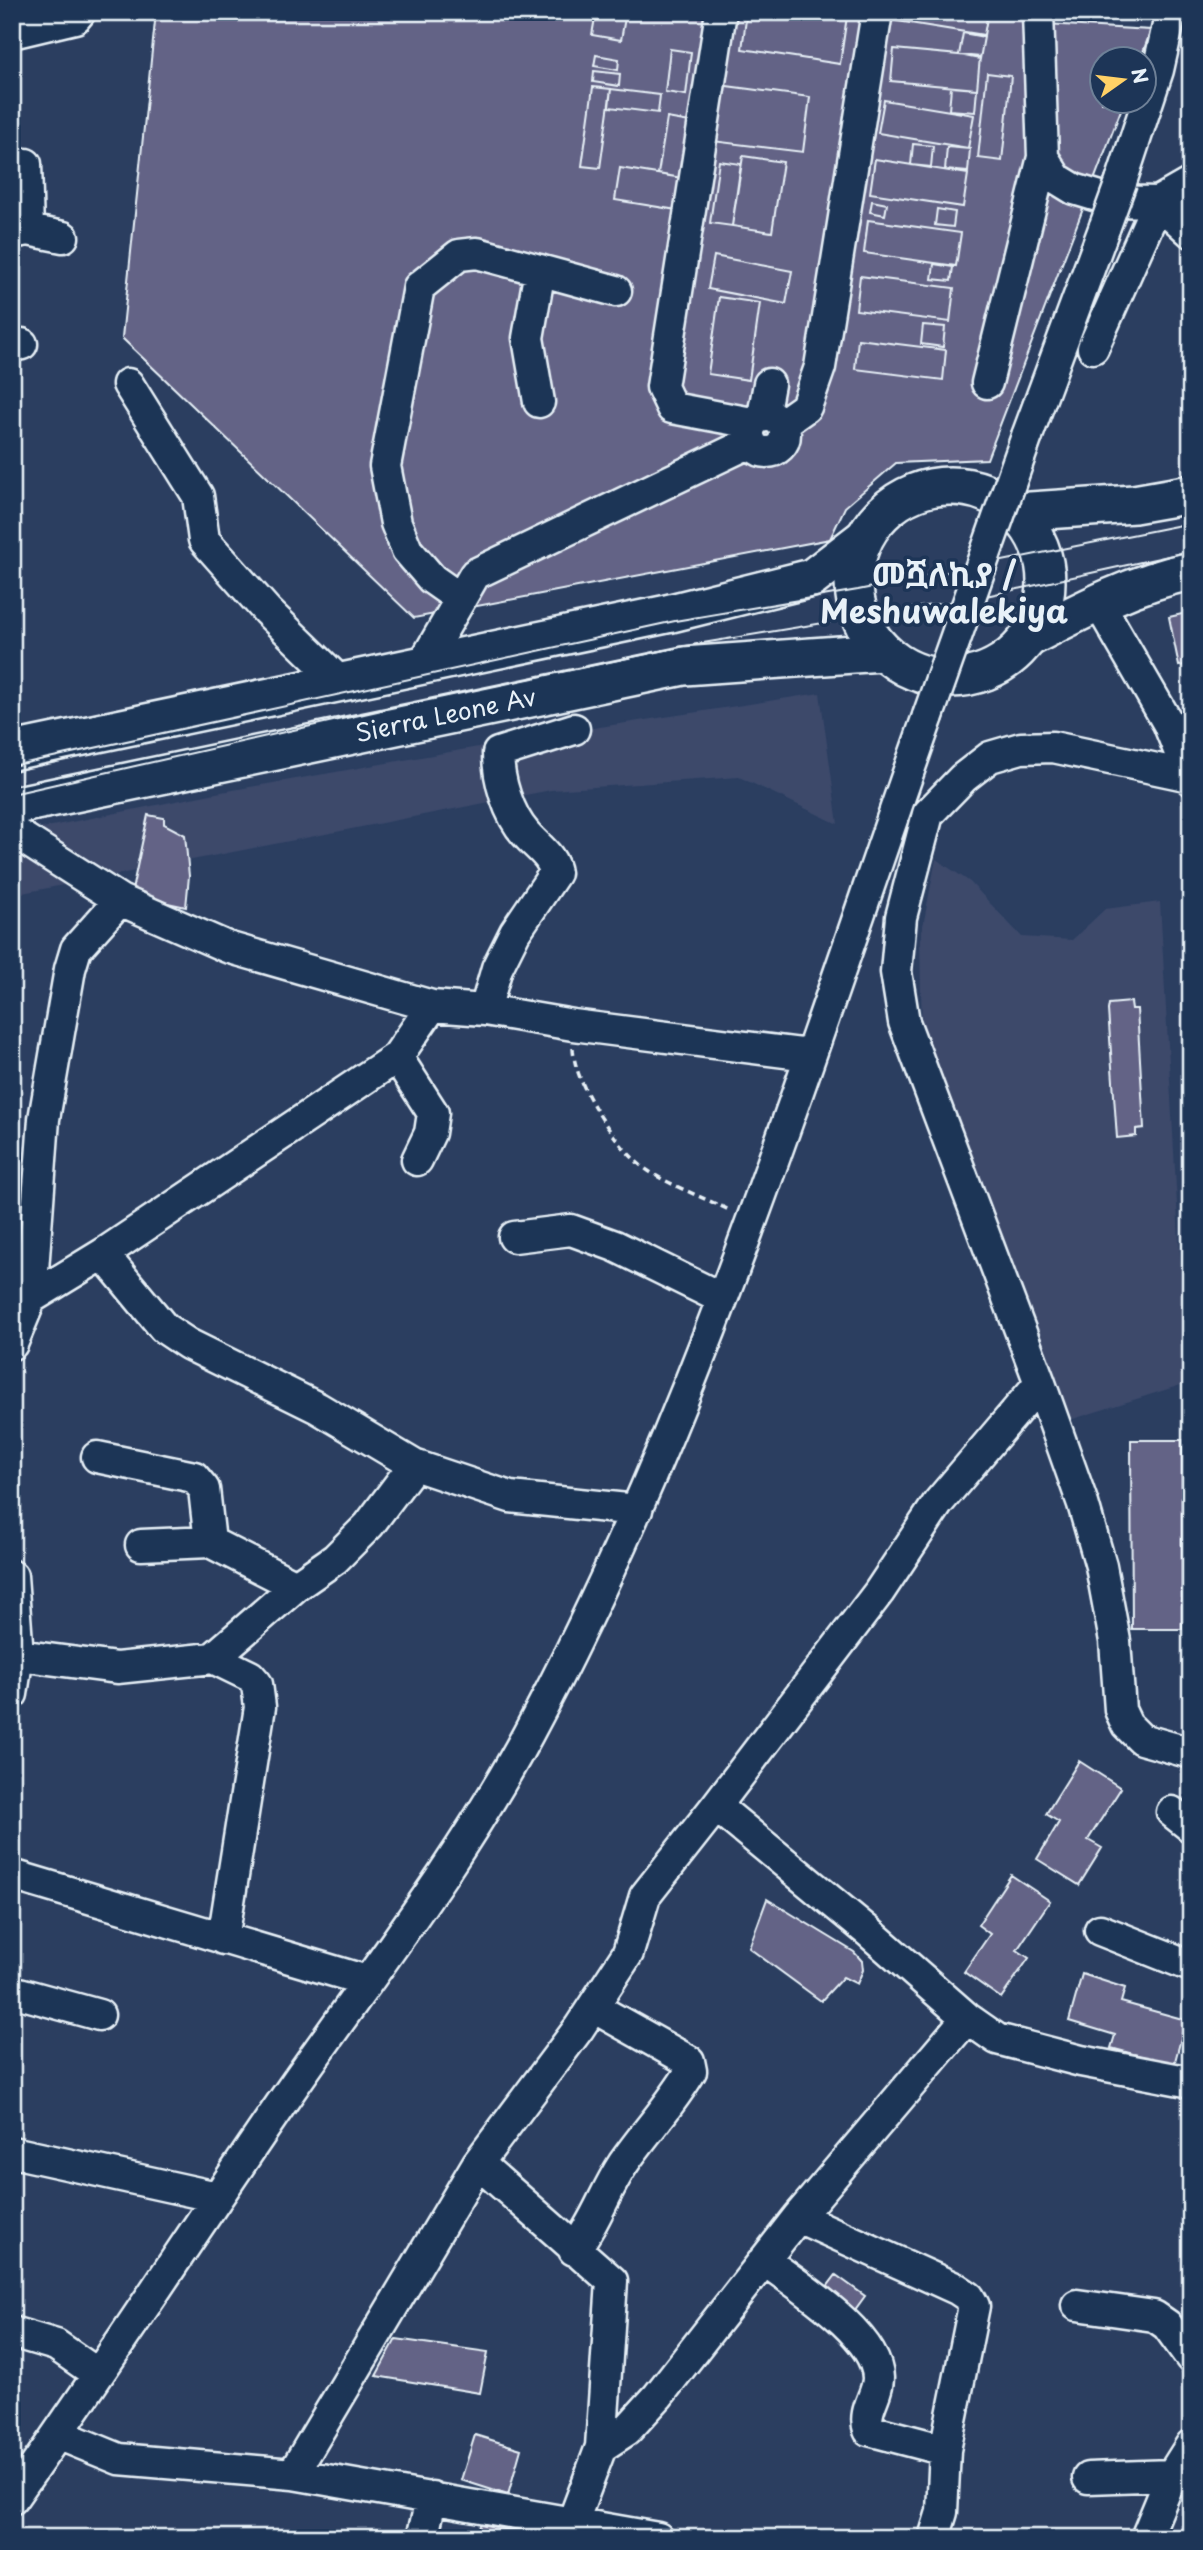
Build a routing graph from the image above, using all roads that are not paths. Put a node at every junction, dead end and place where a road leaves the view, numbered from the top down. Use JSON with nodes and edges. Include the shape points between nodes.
{"nodes":[{"id":1,"x":80,"y":12,"type":"edge"},
{"id":2,"x":721,"y":12,"type":"edge"},
{"id":3,"x":877,"y":12,"type":"edge"},
{"id":4,"x":1038,"y":12,"type":"edge"},
{"id":5,"x":1171,"y":12,"type":"edge"},
{"id":6,"x":12,"y":33,"type":"edge"},
{"id":7,"x":1043,"y":157,"type":"junction"},
{"id":8,"x":26,"y":164,"type":"dead end"},
{"id":9,"x":1191,"y":183,"type":"edge"},
{"id":10,"x":1158,"y":202,"type":"junction"},
{"id":11,"x":20,"y":232,"type":"edge"},
{"id":12,"x":1191,"y":232,"type":"edge"},
{"id":13,"x":63,"y":237,"type":"dead end"},
{"id":14,"x":540,"y":270,"type":"junction"},
{"id":15,"x":616,"y":291,"type":"dead end"},
{"id":16,"x":1093,"y":348,"type":"dead end"},
{"id":17,"x":987,"y":383,"type":"dead end"},
{"id":18,"x":128,"y":384,"type":"dead end"},
{"id":19,"x":769,"y":384,"type":"dead end"},
{"id":20,"x":539,"y":402,"type":"dead end"},
{"id":21,"x":762,"y":426,"type":"junction"},
{"id":22,"x":1191,"y":494,"type":"edge"},
{"id":23,"x":1016,"y":512,"type":"junction"},
{"id":24,"x":864,"y":538,"type":"junction"},
{"id":25,"x":1191,"y":571,"type":"edge"},
{"id":26,"x":459,"y":598,"type":"junction"},
{"id":27,"x":1098,"y":602,"type":"junction"},
{"id":28,"x":1030,"y":637,"type":"junction"},
{"id":29,"x":882,"y":652,"type":"junction"},
{"id":30,"x":423,"y":664,"type":"junction"},
{"id":31,"x":340,"y":682,"type":"junction"},
{"id":32,"x":574,"y":729,"type":"dead end"},
{"id":33,"x":15,"y":744,"type":"edge"},
{"id":34,"x":1190,"y":778,"type":"edge"},
{"id":35,"x":12,"y":806,"type":"edge"},
{"id":36,"x":12,"y":831,"type":"edge"},
{"id":37,"x":120,"y":900,"type":"junction"},
{"id":38,"x":432,"y":1006,"type":"junction"},
{"id":39,"x":485,"y":1010,"type":"junction"},
{"id":40,"x":809,"y":1055,"type":"junction"},
{"id":41,"x":397,"y":1057,"type":"junction"},
{"id":42,"x":417,"y":1160,"type":"dead end"},
{"id":43,"x":514,"y":1237,"type":"dead end"},
{"id":44,"x":103,"y":1254,"type":"junction"},
{"id":45,"x":31,"y":1298,"type":"junction"},
{"id":46,"x":721,"y":1298,"type":"junction"},
{"id":47,"x":12,"y":1344,"type":"edge"},
{"id":48,"x":1040,"y":1383,"type":"junction"},
{"id":49,"x":97,"y":1457,"type":"dead end"},
{"id":50,"x":414,"y":1465,"type":"junction"},
{"id":51,"x":637,"y":1510,"type":"junction"},
{"id":52,"x":209,"y":1542,"type":"junction"},
{"id":53,"x":141,"y":1545,"type":"dead end"},
{"id":54,"x":12,"y":1576,"type":"edge"},
{"id":55,"x":296,"y":1586,"type":"junction"},
{"id":56,"x":18,"y":1655,"type":"junction"},
{"id":57,"x":213,"y":1658,"type":"junction"},
{"id":58,"x":12,"y":1694,"type":"edge"},
{"id":59,"x":1191,"y":1753,"type":"edge"},
{"id":60,"x":716,"y":1806,"type":"junction"},
{"id":61,"x":12,"y":1875,"type":"edge"},
{"id":62,"x":1100,"y":1930,"type":"dead end"},
{"id":63,"x":223,"y":1939,"type":"junction"},
{"id":64,"x":1191,"y":1966,"type":"edge"},
{"id":65,"x":367,"y":1981,"type":"junction"},
{"id":66,"x":12,"y":1990,"type":"edge"},
{"id":67,"x":593,"y":2007,"type":"junction"},
{"id":68,"x":99,"y":2015,"type":"dead end"},
{"id":69,"x":967,"y":2018,"type":"junction"},
{"id":70,"x":1191,"y":2082,"type":"edge"},
{"id":71,"x":12,"y":2152,"type":"edge"},
{"id":72,"x":478,"y":2163,"type":"junction"},
{"id":73,"x":217,"y":2197,"type":"junction"},
{"id":74,"x":798,"y":2217,"type":"junction"},
{"id":75,"x":573,"y":2250,"type":"junction"},
{"id":76,"x":764,"y":2260,"type":"junction"},
{"id":77,"x":1077,"y":2305,"type":"dead end"},
{"id":78,"x":12,"y":2332,"type":"edge"},
{"id":79,"x":1191,"y":2358,"type":"edge"},
{"id":80,"x":96,"y":2373,"type":"junction"},
{"id":81,"x":58,"y":2434,"type":"junction"},
{"id":82,"x":1191,"y":2445,"type":"edge"},
{"id":83,"x":601,"y":2447,"type":"junction"},
{"id":84,"x":945,"y":2450,"type":"junction"},
{"id":85,"x":293,"y":2474,"type":"junction"},
{"id":86,"x":1172,"y":2475,"type":"junction"},
{"id":87,"x":1088,"y":2479,"type":"dead end"},
{"id":88,"x":432,"y":2497,"type":"junction"},
{"id":89,"x":12,"y":2499,"type":"edge"},
{"id":90,"x":559,"y":2527,"type":"edge"},
{"id":91,"x":422,"y":2538,"type":"edge"},
{"id":92,"x":658,"y":2538,"type":"edge"},
{"id":93,"x":934,"y":2538,"type":"edge"},
{"id":94,"x":1146,"y":2538,"type":"edge"}],
"edges":[{"from":1,"to":6,"type":"street","via":[[75,18]]},
{"from":2,"to":21,"type":"street","via":[[662,387],[672,408]]},
{"from":3,"to":21,"type":"street","via":[[820,367],[806,407]]},
{"from":4,"to":7,"type":"street"},
{"from":5,"to":40,"type":"street","bridge":true,"via":[[1158,70],[1121,182]]},
{"from":7,"to":10,"type":"street","via":[[1056,178],[1074,189],[1114,201]]},
{"from":7,"to":17,"type":"street"},
{"from":8,"to":11,"type":"street"},
{"from":9,"to":10,"type":"street"},
{"from":10,"to":12,"type":"street"},
{"from":10,"to":16,"type":"street"},
{"from":11,"to":13,"type":"street"},
{"from":14,"to":15,"type":"street"},
{"from":14,"to":20,"type":"street","via":[[527,338]]},
{"from":14,"to":26,"type":"street","via":[[477,253],[459,255],[419,287],[384,466],[407,550],[432,579]]},
{"from":18,"to":31,"type":"street","via":[[198,496],[204,540],[267,611]]},
{"from":19,"to":21,"type":"street"},
{"from":21,"to":26,"type":"street","via":[[475,574]]},
{"from":22,"to":23,"type":"main road","via":[[1134,504]]},
{"from":23,"to":24,"type":"main road","via":[[986,492],[951,485],[916,491],[896,503]]},
{"from":23,"to":28,"type":"main road","via":[[1036,539],[1046,572],[1044,606]]},
{"from":24,"to":29,"type":"main road","via":[[855,567],[855,598],[864,627]]},
{"from":24,"to":30,"type":"main road","via":[[812,578],[667,614]]},
{"from":25,"to":27,"type":"main road","via":[[1157,578]]},
{"from":26,"to":30,"type":"street"},
{"from":27,"to":28,"type":"main road"},
{"from":27,"to":34,"type":"street","via":[[1168,723]]},
{"from":28,"to":29,"type":"main road","via":[[1000,666],[960,679],[918,674]]},
{"from":29,"to":35,"type":"main road","name":"Sierra Leone Av","via":[[684,666]]},
{"from":30,"to":31,"type":"main road"},
{"from":31,"to":33,"type":"main road"},
{"from":32,"to":39,"type":"street","via":[[498,753],[498,769],[511,809],[524,832],[554,863],[555,873],[515,932],[497,968]]},
{"from":34,"to":48,"type":"street","via":[[1053,747],[1021,748],[990,757],[928,814],[901,917],[896,972],[904,1022]]},
{"from":36,"to":37,"type":"street"},
{"from":37,"to":38,"type":"street","via":[[227,947]]},
{"from":37,"to":45,"type":"street","via":[[76,949],[70,969],[44,1119]]},
{"from":38,"to":39,"type":"street"},
{"from":38,"to":41,"type":"street"},
{"from":39,"to":40,"type":"street"},
{"from":40,"to":46,"type":"street"},
{"from":41,"to":42,"type":"street","via":[[433,1113],[430,1133]]},
{"from":41,"to":44,"type":"street"},
{"from":43,"to":46,"type":"street","via":[[571,1230],[615,1246]]},
{"from":44,"to":45,"type":"street"},
{"from":44,"to":50,"type":"street","via":[[164,1328],[318,1408]]},
{"from":45,"to":47,"type":"street"},
{"from":46,"to":51,"type":"street"},
{"from":48,"to":59,"type":"street","via":[[1101,1566],[1115,1641],[1120,1710],[1142,1739]]},
{"from":48,"to":60,"type":"street","via":[[938,1503],[879,1592]]},
{"from":49,"to":52,"type":"street","via":[[200,1481]]},
{"from":50,"to":51,"type":"street","via":[[510,1497]]},
{"from":50,"to":55,"type":"street","via":[[369,1525],[335,1559]]},
{"from":51,"to":65,"type":"street","via":[[529,1733],[454,1859]]},
{"from":52,"to":53,"type":"street"},
{"from":52,"to":55,"type":"street"},
{"from":54,"to":56,"type":"street"},
{"from":55,"to":57,"type":"street"},
{"from":56,"to":57,"type":"street","via":[[117,1668]]},
{"from":56,"to":58,"type":"street"},
{"from":57,"to":63,"type":"street","via":[[250,1676],[260,1693]]},
{"from":60,"to":67,"type":"street","via":[[645,1896],[628,1953]]},
{"from":60,"to":69,"type":"street"},
{"from":61,"to":63,"type":"street"},
{"from":62,"to":64,"type":"street"},
{"from":63,"to":65,"type":"street"},
{"from":65,"to":73,"type":"street"},
{"from":66,"to":68,"type":"street"},
{"from":67,"to":72,"type":"street"},
{"from":67,"to":75,"type":"street","via":[[679,2054],[689,2061],[691,2071],[673,2102],[621,2166],[593,2225]]},
{"from":69,"to":70,"type":"street","via":[[997,2039],[1015,2045]]},
{"from":69,"to":74,"type":"street"},
{"from":71,"to":73,"type":"street"},
{"from":72,"to":75,"type":"street"},
{"from":72,"to":85,"type":"street"},
{"from":73,"to":80,"type":"street"},
{"from":74,"to":76,"type":"street"},
{"from":74,"to":84,"type":"street","via":[[969,2297],[974,2306]]},
{"from":75,"to":83,"type":"street","via":[[612,2281]]},
{"from":76,"to":83,"type":"street","via":[[659,2396],[627,2430]]},
{"from":76,"to":84,"type":"street","via":[[869,2348],[878,2379],[867,2412],[869,2430]]},
{"from":77,"to":79,"type":"street","via":[[1154,2316],[1167,2325]]},
{"from":78,"to":80,"type":"street","via":[[56,2345]]},
{"from":80,"to":81,"type":"street"},
{"from":81,"to":85,"type":"street","via":[[118,2459]]},
{"from":81,"to":89,"type":"street"},
{"from":82,"to":86,"type":"street"},
{"from":83,"to":90,"type":"street"},
{"from":84,"to":93,"type":"street","via":[[942,2512]]},
{"from":85,"to":88,"type":"street"},
{"from":86,"to":87,"type":"street"},
{"from":86,"to":94,"type":"street"},
{"from":88,"to":90,"type":"street"},
{"from":88,"to":91,"type":"street"},
{"from":90,"to":92,"type":"street"}]}
